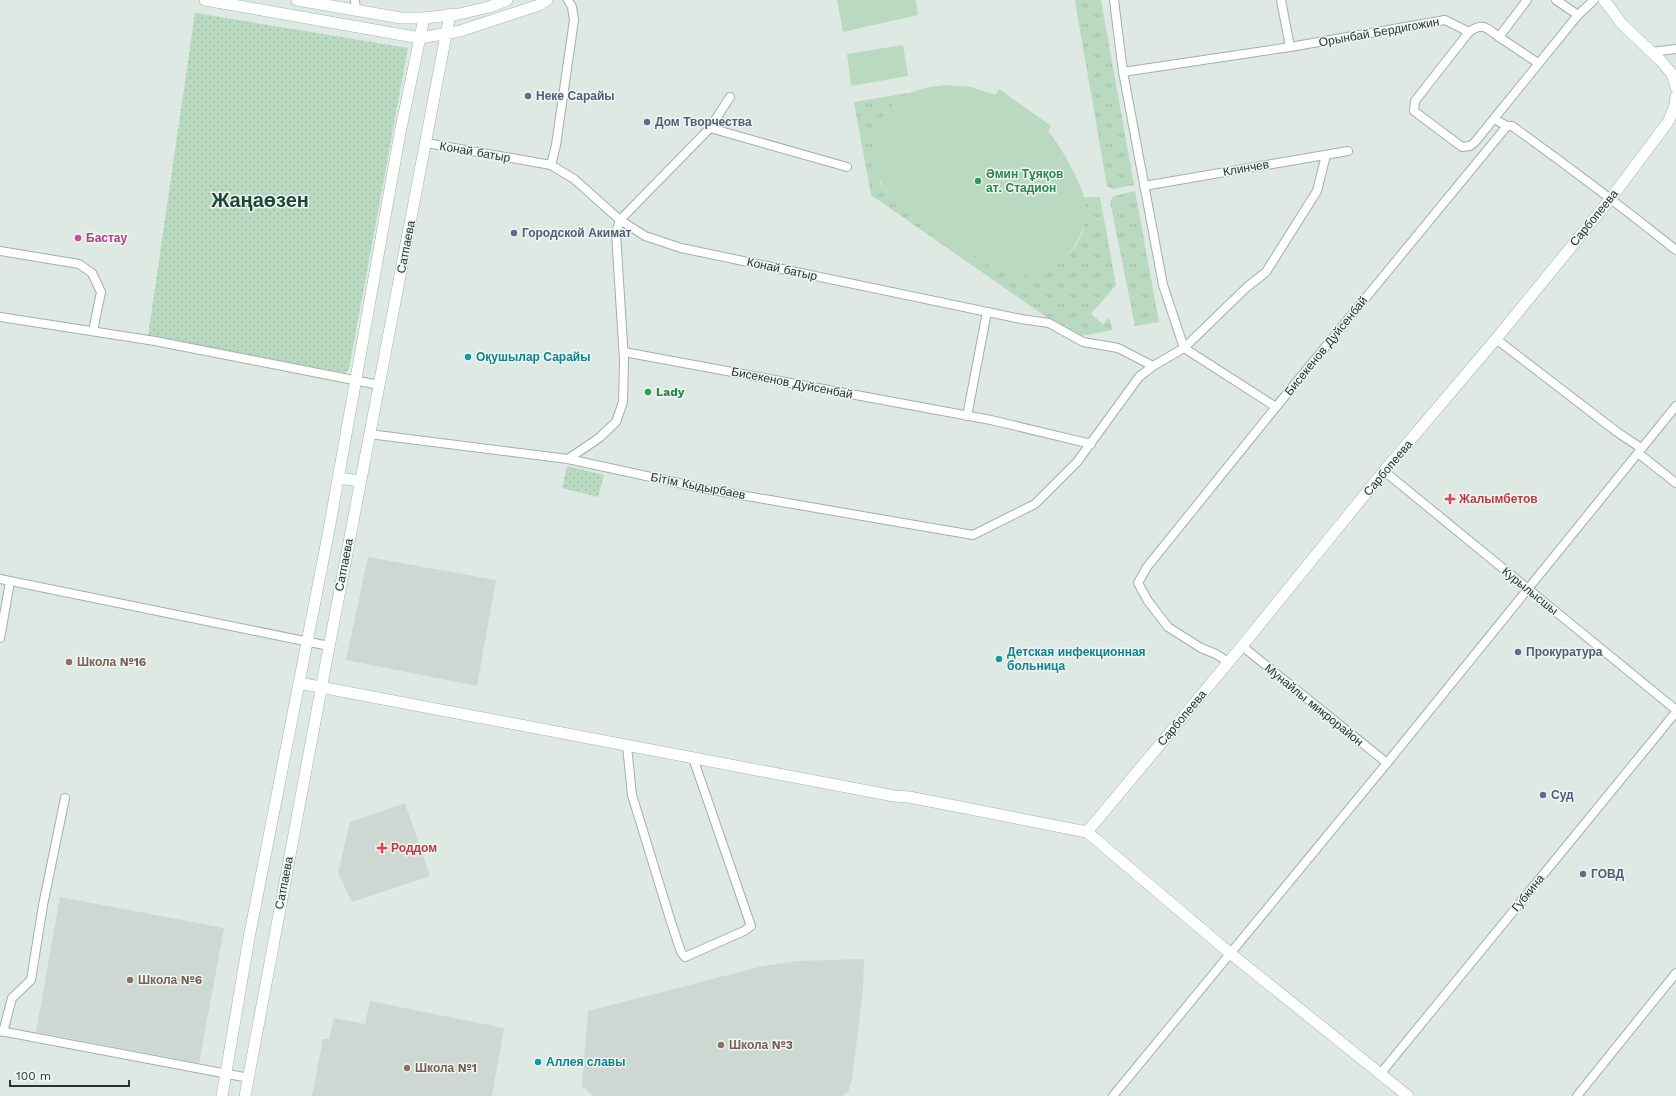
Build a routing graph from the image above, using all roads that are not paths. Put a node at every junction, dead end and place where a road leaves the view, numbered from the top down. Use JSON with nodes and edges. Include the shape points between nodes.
{"nodes":[{"id":1,"x":205,"y":0,"type":"edge"},
{"id":2,"x":297,"y":0,"type":"edge"},
{"id":3,"x":507,"y":0,"type":"edge"},
{"id":4,"x":547,"y":0,"type":"edge"},
{"id":5,"x":568,"y":0,"type":"edge"},
{"id":6,"x":1114,"y":0,"type":"edge"},
{"id":7,"x":1281,"y":0,"type":"edge"},
{"id":8,"x":1527,"y":0,"type":"edge"},
{"id":9,"x":1556,"y":0,"type":"edge"},
{"id":10,"x":1594,"y":0,"type":"edge"},
{"id":11,"x":1604,"y":0,"type":"edge"},
{"id":12,"x":356,"y":5,"type":"edge"},
{"id":13,"x":450,"y":14,"type":"junction"},
{"id":14,"x":1578,"y":15,"type":"junction"},
{"id":15,"x":424,"y":18,"type":"junction"},
{"id":16,"x":1469,"y":32,"type":"junction"},
{"id":17,"x":447,"y":34,"type":"junction"},
{"id":18,"x":1499,"y":37,"type":"junction"},
{"id":19,"x":420,"y":38,"type":"junction"},
{"id":20,"x":1290,"y":47,"type":"junction"},
{"id":21,"x":1676,"y":49,"type":"edge"},
{"id":22,"x":1651,"y":52,"type":"junction"},
{"id":23,"x":1538,"y":63,"type":"junction"},
{"id":24,"x":1123,"y":72,"type":"junction"},
{"id":25,"x":1676,"y":87,"type":"edge"},
{"id":26,"x":1676,"y":96,"type":"edge"},
{"id":27,"x":730,"y":97,"type":"dead end"},
{"id":28,"x":1494,"y":119,"type":"junction"},
{"id":29,"x":1507,"y":126,"type":"junction"},
{"id":30,"x":710,"y":128,"type":"junction"},
{"id":31,"x":426,"y":143,"type":"junction"},
{"id":32,"x":1348,"y":151,"type":"dead end"},
{"id":33,"x":1326,"y":155,"type":"junction"},
{"id":34,"x":552,"y":165,"type":"junction"},
{"id":35,"x":847,"y":167,"type":"dead end"},
{"id":36,"x":1144,"y":186,"type":"junction"},
{"id":37,"x":1611,"y":198,"type":"junction"},
{"id":38,"x":620,"y":220,"type":"junction"},
{"id":39,"x":1676,"y":250,"type":"edge"},
{"id":40,"x":0,"y":251,"type":"edge"},
{"id":41,"x":987,"y":312,"type":"junction"},
{"id":42,"x":0,"y":317,"type":"edge"},
{"id":43,"x":93,"y":331,"type":"junction"},
{"id":44,"x":1496,"y":339,"type":"junction"},
{"id":45,"x":1184,"y":348,"type":"junction"},
{"id":46,"x":624,"y":352,"type":"junction"},
{"id":47,"x":1153,"y":366,"type":"junction"},
{"id":48,"x":355,"y":380,"type":"junction"},
{"id":49,"x":379,"y":385,"type":"junction"},
{"id":50,"x":1676,"y":406,"type":"edge"},
{"id":51,"x":1276,"y":407,"type":"junction"},
{"id":52,"x":967,"y":416,"type":"junction"},
{"id":53,"x":369,"y":434,"type":"junction"},
{"id":54,"x":1091,"y":444,"type":"junction"},
{"id":55,"x":1640,"y":450,"type":"junction"},
{"id":56,"x":568,"y":459,"type":"junction"},
{"id":57,"x":1384,"y":471,"type":"junction"},
{"id":58,"x":338,"y":478,"type":"junction"},
{"id":59,"x":360,"y":481,"type":"junction"},
{"id":60,"x":1676,"y":483,"type":"edge"},
{"id":61,"x":0,"y":579,"type":"edge"},
{"id":62,"x":10,"y":582,"type":"junction"},
{"id":63,"x":1528,"y":588,"type":"junction"},
{"id":64,"x":0,"y":638,"type":"edge"},
{"id":65,"x":307,"y":642,"type":"junction"},
{"id":66,"x":329,"y":646,"type":"junction"},
{"id":67,"x":1242,"y":646,"type":"junction"},
{"id":68,"x":1228,"y":662,"type":"junction"},
{"id":69,"x":299,"y":683,"type":"junction"},
{"id":70,"x":321,"y":687,"type":"junction"},
{"id":71,"x":1676,"y":711,"type":"edge"},
{"id":72,"x":628,"y":746,"type":"junction"},
{"id":73,"x":693,"y":758,"type":"junction"},
{"id":74,"x":1387,"y":763,"type":"junction"},
{"id":75,"x":65,"y":798,"type":"dead end"},
{"id":76,"x":1086,"y":832,"type":"junction"},
{"id":77,"x":1230,"y":954,"type":"junction"},
{"id":78,"x":1676,"y":973,"type":"edge"},
{"id":79,"x":1,"y":1032,"type":"edge"},
{"id":80,"x":1380,"y":1073,"type":"junction"},
{"id":81,"x":226,"y":1074,"type":"junction"},
{"id":82,"x":249,"y":1078,"type":"junction"},
{"id":83,"x":1403,"y":1094,"type":"edge"},
{"id":84,"x":222,"y":1096,"type":"edge"},
{"id":85,"x":245,"y":1096,"type":"edge"},
{"id":86,"x":1113,"y":1096,"type":"edge"},
{"id":87,"x":1576,"y":1096,"type":"edge"}],
"edges":[{"from":1,"to":19,"type":"street"},
{"from":2,"to":12,"type":"street"},
{"from":3,"to":13,"type":"street","via":[[489,7]]},
{"from":4,"to":17,"type":"street","via":[[539,5]]},
{"from":5,"to":34,"type":"street","via":[[574,20]]},
{"from":6,"to":24,"type":"street"},
{"from":7,"to":20,"type":"street"},
{"from":8,"to":18,"type":"street"},
{"from":9,"to":14,"type":"street"},
{"from":10,"to":14,"type":"street"},
{"from":11,"to":22,"type":"street","via":[[1622,24]]},
{"from":12,"to":15,"type":"street","via":[[400,18]]},
{"from":13,"to":15,"type":"street"},
{"from":13,"to":17,"type":"street","name":"Сатпаева"},
{"from":14,"to":23,"type":"street"},
{"from":15,"to":19,"type":"street","name":"Сатпаева"},
{"from":16,"to":18,"type":"street","via":[[1476,27],[1486,27]]},
{"from":16,"to":20,"type":"street","name":"Орынбай Бердигожин","via":[[1445,20]]},
{"from":16,"to":28,"type":"street","via":[[1415,101],[1414,111],[1462,147],[1475,142]]},
{"from":17,"to":19,"type":"street"},
{"from":17,"to":31,"type":"street","name":"Сатпаева"},
{"from":18,"to":23,"type":"street"},
{"from":19,"to":48,"type":"street","name":"Сатпаева"},
{"from":20,"to":24,"type":"street","name":"Орынбай Бердигожин"},
{"from":21,"to":22,"type":"street"},
{"from":22,"to":25,"type":"street","via":[[1672,74]]},
{"from":23,"to":28,"type":"street"},
{"from":24,"to":36,"type":"street"},
{"from":26,"to":37,"type":"street","name":"Сарбопеева","via":[[1668,122]]},
{"from":27,"to":30,"type":"street"},
{"from":28,"to":29,"type":"street"},
{"from":29,"to":37,"type":"street","via":[[1512,126]]},
{"from":29,"to":51,"type":"street","name":"Бисекенов Дуйсенбай"},
{"from":30,"to":35,"type":"street"},
{"from":30,"to":38,"type":"street"},
{"from":31,"to":34,"type":"street","name":"Конай батыр"},
{"from":31,"to":49,"type":"street","name":"Сатпаева"},
{"from":32,"to":33,"type":"street","name":"Клинчев"},
{"from":33,"to":36,"type":"street","name":"Клинчев"},
{"from":33,"to":45,"type":"street","name":"Бiтiм Кыдырбаев","via":[[1317,191],[1266,272]]},
{"from":34,"to":38,"type":"street","name":"Конай батыр","via":[[574,179]]},
{"from":36,"to":45,"type":"street","via":[[1163,285]]},
{"from":37,"to":39,"type":"street"},
{"from":37,"to":44,"type":"street","name":"Сарбопеева"},
{"from":38,"to":41,"type":"street","name":"Конай батыр","via":[[645,236],[681,248]]},
{"from":38,"to":46,"type":"street","via":[[616,233]]},
{"from":40,"to":43,"type":"street","via":[[79,264],[92,273],[101,292]]},
{"from":41,"to":47,"type":"street","name":"Конай батыр","via":[[1049,323],[1083,342],[1118,348]]},
{"from":41,"to":52,"type":"street"},
{"from":42,"to":43,"type":"street"},
{"from":43,"to":48,"type":"street"},
{"from":44,"to":55,"type":"street"},
{"from":44,"to":57,"type":"street","name":"Сарбопеева"},
{"from":45,"to":47,"type":"street","name":"Бiтiм Кыдырбаев"},
{"from":45,"to":51,"type":"street"},
{"from":46,"to":52,"type":"street","name":"Бисекенов Дуйсенбай"},
{"from":46,"to":56,"type":"street","via":[[623,402],[616,422],[600,438]]},
{"from":47,"to":54,"type":"street","name":"Бiтiм Кыдырбаев","via":[[1139,376]]},
{"from":48,"to":49,"type":"street"},
{"from":48,"to":58,"type":"street","name":"Сатпаева"},
{"from":49,"to":53,"type":"street","name":"Сатпаева"},
{"from":50,"to":55,"type":"street"},
{"from":51,"to":68,"type":"street","name":"Бисекенов Дуйсенбай","via":[[1147,567],[1138,583],[1168,627]]},
{"from":52,"to":54,"type":"street","name":"Бисекенов Дуйсенбай"},
{"from":53,"to":56,"type":"street","name":"Бiтiм Кыдырбаев"},
{"from":53,"to":59,"type":"street","name":"Сатпаева"},
{"from":54,"to":56,"type":"street","name":"Бiтiм Кыдырбаев","via":[[1077,462],[1035,504],[973,534],[706,489]]},
{"from":55,"to":60,"type":"street"},
{"from":55,"to":63,"type":"street"},
{"from":57,"to":63,"type":"street","name":"Курылысшы"},
{"from":57,"to":67,"type":"street","name":"Сарбопеева"},
{"from":58,"to":59,"type":"street"},
{"from":58,"to":65,"type":"street","name":"Сатпаева"},
{"from":59,"to":66,"type":"street","name":"Сатпаева"},
{"from":61,"to":62,"type":"street"},
{"from":62,"to":64,"type":"street"},
{"from":62,"to":65,"type":"street"},
{"from":63,"to":71,"type":"street","name":"Курылысшы"},
{"from":63,"to":74,"type":"street"},
{"from":65,"to":66,"type":"street"},
{"from":65,"to":69,"type":"street","name":"Сатпаева"},
{"from":66,"to":70,"type":"street","name":"Сатпаева"},
{"from":67,"to":68,"type":"street","name":"Сарбопеева"},
{"from":67,"to":74,"type":"street","name":"Мунайлы микрорайон"},
{"from":68,"to":76,"type":"street","name":"Сарбопеева"},
{"from":69,"to":70,"type":"street"},
{"from":69,"to":81,"type":"street","name":"Сатпаева","via":[[249,938]]},
{"from":70,"to":72,"type":"street"},
{"from":70,"to":82,"type":"street","name":"Сатпаева"},
{"from":71,"to":80,"type":"street","name":"Губкина"},
{"from":72,"to":73,"type":"street"},
{"from":72,"to":73,"type":"street","via":[[632,795],[670,922],[680,952],[685,957],[751,926]]},
{"from":73,"to":76,"type":"street"},
{"from":74,"to":77,"type":"street"},
{"from":75,"to":79,"type":"street","via":[[43,905],[32,980],[12,998]]},
{"from":76,"to":77,"type":"street"},
{"from":77,"to":80,"type":"street"},
{"from":77,"to":86,"type":"street"},
{"from":78,"to":87,"type":"street"},
{"from":79,"to":81,"type":"street"},
{"from":80,"to":83,"type":"street"},
{"from":81,"to":82,"type":"street"},
{"from":81,"to":84,"type":"street","name":"Сатпаева"},
{"from":82,"to":85,"type":"street","name":"Сатпаева"}]}
